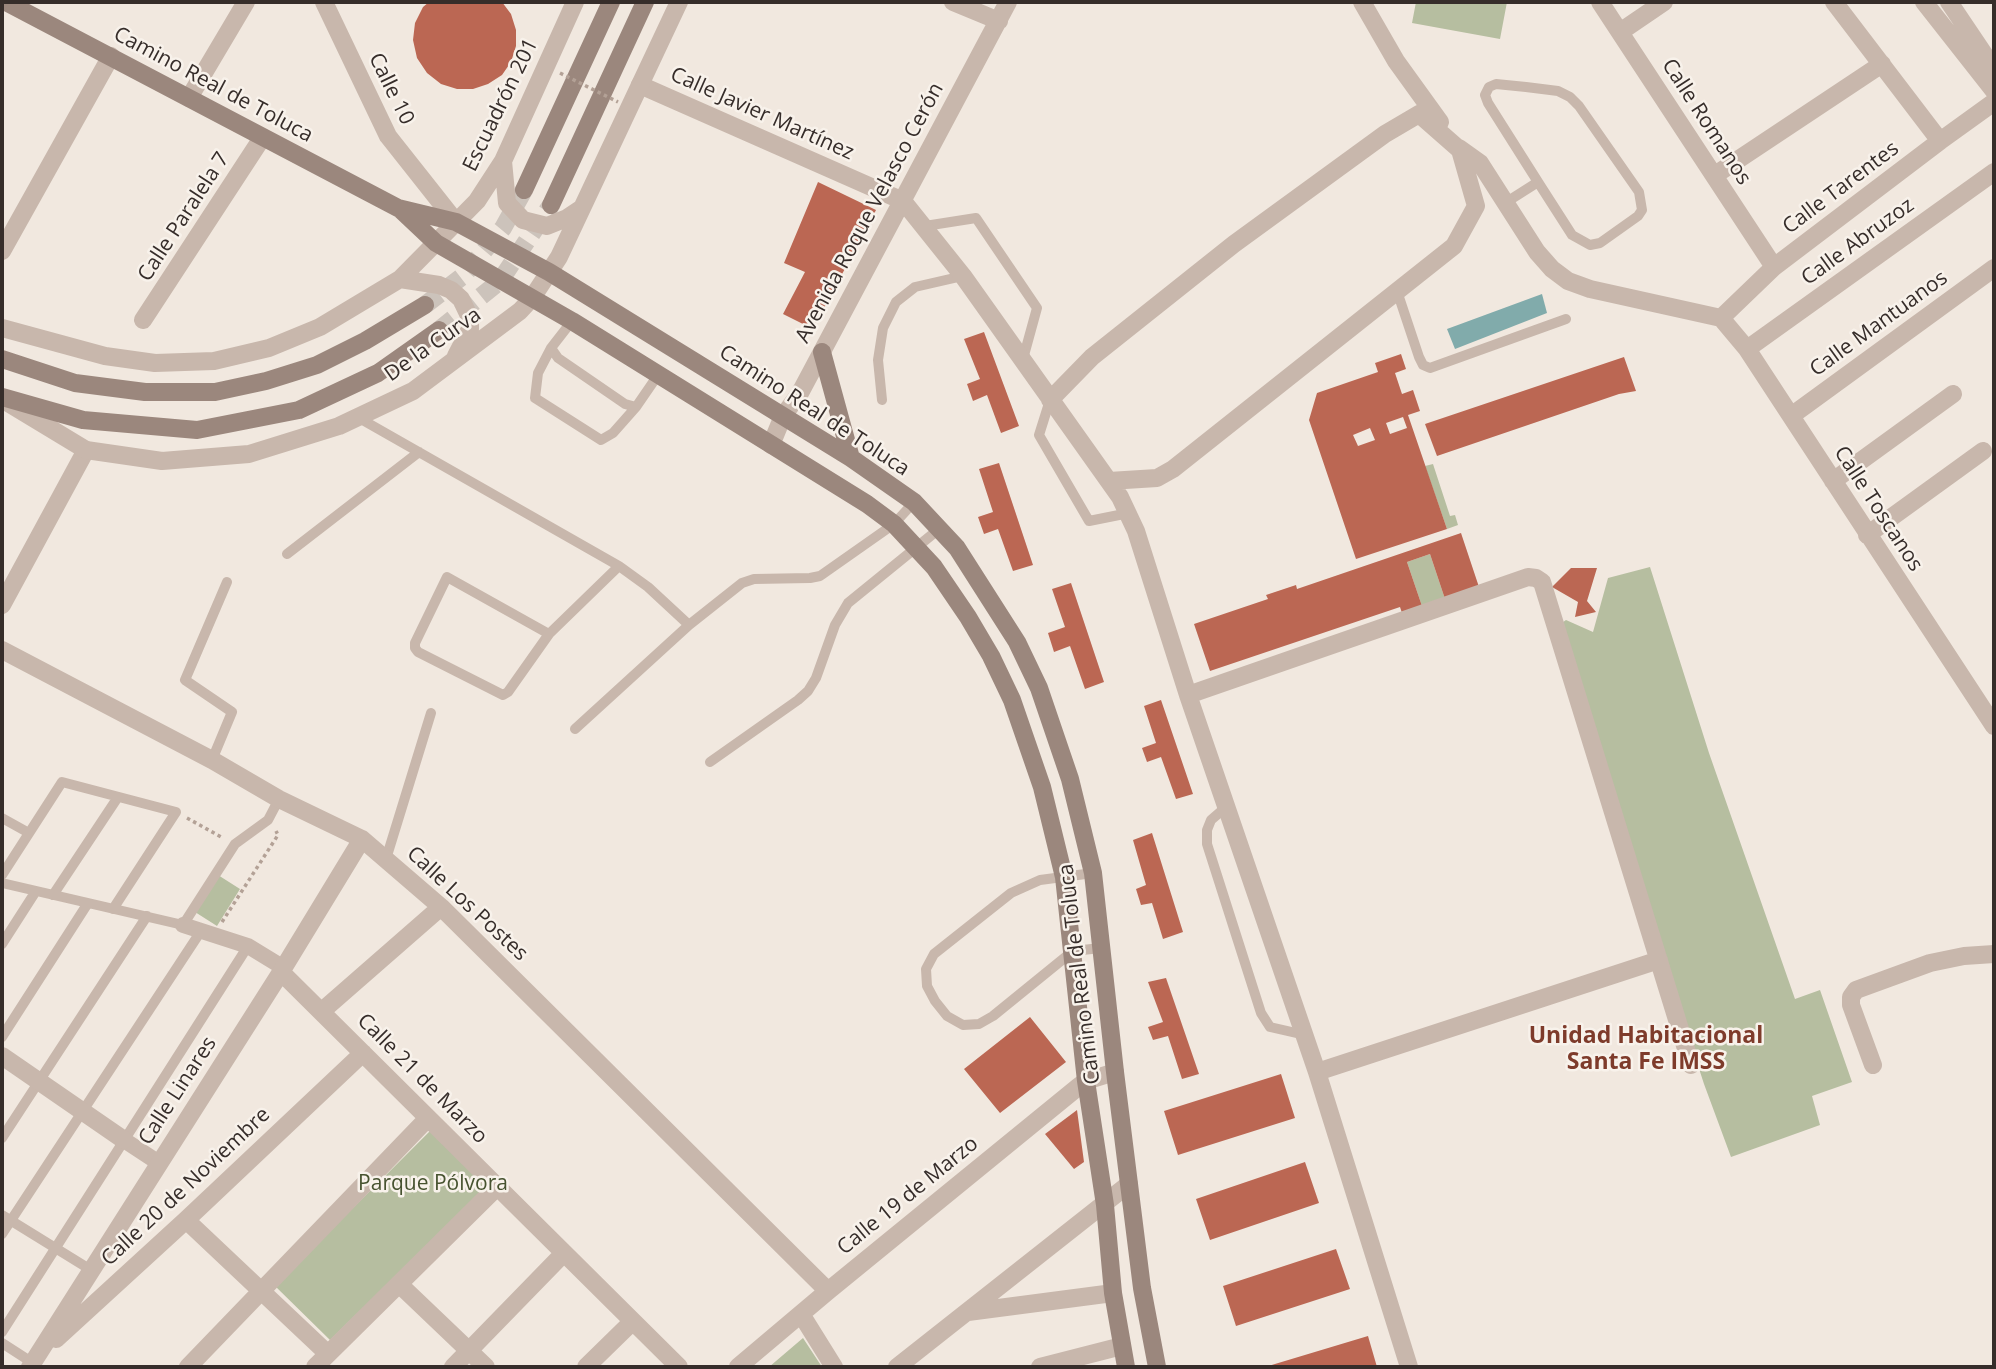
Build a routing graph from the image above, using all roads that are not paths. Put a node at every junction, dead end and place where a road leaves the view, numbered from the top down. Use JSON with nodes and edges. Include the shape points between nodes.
{"nodes":[{"id":1,"x":6,"y":2,"type":"edge"},
{"id":2,"x":324,"y":2,"type":"edge"},
{"id":3,"x":575,"y":2,"type":"edge"},
{"id":4,"x":611,"y":2,"type":"edge"},
{"id":5,"x":645,"y":2,"type":"edge"},
{"id":6,"x":679,"y":2,"type":"edge"},
{"id":7,"x":953,"y":2,"type":"edge"},
{"id":8,"x":1008,"y":2,"type":"edge"},
{"id":9,"x":1362,"y":2,"type":"edge"},
{"id":10,"x":1600,"y":2,"type":"edge"},
{"id":11,"x":1664,"y":2,"type":"edge"},
{"id":12,"x":1834,"y":2,"type":"edge"},
{"id":13,"x":1924,"y":2,"type":"edge"},
{"id":14,"x":1949,"y":2,"type":"edge"},
{"id":15,"x":240,"y":4,"type":"edge"},
{"id":16,"x":999,"y":21,"type":"junction"},
{"id":17,"x":1620,"y":32,"type":"junction"},
{"id":18,"x":111,"y":57,"type":"junction"},
{"id":19,"x":1882,"y":64,"type":"junction"},
{"id":20,"x":1994,"y":69,"type":"edge"},
{"id":21,"x":640,"y":85,"type":"junction"},
{"id":22,"x":1994,"y":91,"type":"edge"},
{"id":23,"x":189,"y":98,"type":"junction"},
{"id":24,"x":1994,"y":102,"type":"edge"},
{"id":25,"x":262,"y":138,"type":"junction"},
{"id":26,"x":1940,"y":141,"type":"junction"},
{"id":27,"x":1461,"y":150,"type":"junction"},
{"id":28,"x":503,"y":161,"type":"junction"},
{"id":29,"x":1994,"y":172,"type":"edge"},
{"id":30,"x":1714,"y":175,"type":"junction"},
{"id":31,"x":1538,"y":182,"type":"junction"},
{"id":32,"x":524,"y":190,"type":"tunnel mouth"},
{"id":33,"x":903,"y":201,"type":"junction"},
{"id":34,"x":1505,"y":203,"type":"junction"},
{"id":35,"x":551,"y":205,"type":"tunnel mouth"},
{"id":36,"x":398,"y":208,"type":"junction"},
{"id":37,"x":582,"y":208,"type":"junction"},
{"id":38,"x":456,"y":222,"type":"junction"},
{"id":39,"x":925,"y":226,"type":"junction"},
{"id":40,"x":436,"y":243,"type":"junction"},
{"id":41,"x":2,"y":251,"type":"edge"},
{"id":42,"x":1774,"y":267,"type":"junction"},
{"id":43,"x":1994,"y":268,"type":"edge"},
{"id":44,"x":549,"y":272,"type":"junction"},
{"id":45,"x":963,"y":276,"type":"junction"},
{"id":46,"x":400,"y":279,"type":"junction"},
{"id":47,"x":1397,"y":291,"type":"junction"},
{"id":48,"x":532,"y":298,"type":"junction"},
{"id":49,"x":425,"y":305,"type":"tunnel mouth"},
{"id":50,"x":1721,"y":318,"type":"junction"},
{"id":51,"x":1566,"y":319,"type":"dead end"},
{"id":52,"x":143,"y":320,"type":"dead end"},
{"id":53,"x":572,"y":321,"type":"junction"},
{"id":54,"x":2,"y":328,"type":"edge"},
{"id":55,"x":439,"y":330,"type":"tunnel mouth"},
{"id":56,"x":551,"y":348,"type":"junction"},
{"id":57,"x":1747,"y":349,"type":"junction"},
{"id":58,"x":822,"y":352,"type":"junction"},
{"id":59,"x":2,"y":359,"type":"edge"},
{"id":60,"x":1023,"y":359,"type":"junction"},
{"id":61,"x":450,"y":365,"type":"junction"},
{"id":62,"x":658,"y":374,"type":"junction"},
{"id":63,"x":1953,"y":394,"type":"dead end"},
{"id":64,"x":2,"y":398,"type":"edge"},
{"id":65,"x":882,"y":400,"type":"dead end"},
{"id":66,"x":1050,"y":400,"type":"junction"},
{"id":67,"x":636,"y":407,"type":"junction"},
{"id":68,"x":783,"y":416,"type":"junction"},
{"id":69,"x":1791,"y":416,"type":"junction"},
{"id":70,"x":359,"y":418,"type":"junction"},
{"id":71,"x":771,"y":445,"type":"junction"},
{"id":72,"x":86,"y":450,"type":"junction"},
{"id":73,"x":1983,"y":451,"type":"dead end"},
{"id":74,"x":419,"y":452,"type":"junction"},
{"id":75,"x":851,"y":458,"type":"junction"},
{"id":76,"x":1109,"y":481,"type":"junction"},
{"id":77,"x":1833,"y":481,"type":"junction"},
{"id":78,"x":914,"y":502,"type":"junction"},
{"id":79,"x":1129,"y":513,"type":"junction"},
{"id":80,"x":894,"y":524,"type":"junction"},
{"id":81,"x":939,"y":529,"type":"junction"},
{"id":82,"x":1867,"y":535,"type":"junction"},
{"id":83,"x":917,"y":549,"type":"junction"},
{"id":84,"x":287,"y":554,"type":"dead end"},
{"id":85,"x":620,"y":566,"type":"junction"},
{"id":86,"x":226,"y":582,"type":"dead end"},
{"id":87,"x":2,"y":605,"type":"edge"},
{"id":88,"x":689,"y":625,"type":"junction"},
{"id":89,"x":549,"y":634,"type":"junction"},
{"id":90,"x":1017,"y":642,"type":"junction"},
{"id":91,"x":2,"y":650,"type":"edge"},
{"id":92,"x":991,"y":656,"type":"junction"},
{"id":93,"x":1188,"y":695,"type":"junction"},
{"id":94,"x":431,"y":713,"type":"dead end"},
{"id":95,"x":1994,"y":726,"type":"edge"},
{"id":96,"x":575,"y":729,"type":"dead end"},
{"id":97,"x":212,"y":760,"type":"junction"},
{"id":98,"x":710,"y":762,"type":"dead end"},
{"id":99,"x":118,"y":797,"type":"junction"},
{"id":100,"x":279,"y":799,"type":"junction"},
{"id":101,"x":1226,"y":807,"type":"junction"},
{"id":102,"x":2,"y":818,"type":"edge"},
{"id":103,"x":29,"y":833,"type":"junction"},
{"id":104,"x":362,"y":839,"type":"junction"},
{"id":105,"x":386,"y":859,"type":"junction"},
{"id":106,"x":1093,"y":873,"type":"junction"},
{"id":107,"x":2,"y":875,"type":"edge"},
{"id":108,"x":1064,"y":877,"type":"junction"},
{"id":109,"x":2,"y":883,"type":"edge"},
{"id":110,"x":36,"y":891,"type":"junction"},
{"id":111,"x":53,"y":895,"type":"junction"},
{"id":112,"x":88,"y":903,"type":"junction"},
{"id":113,"x":441,"y":906,"type":"junction"},
{"id":114,"x":113,"y":909,"type":"junction"},
{"id":115,"x":147,"y":916,"type":"junction"},
{"id":116,"x":183,"y":925,"type":"junction"},
{"id":117,"x":207,"y":933,"type":"junction"},
{"id":118,"x":2,"y":944,"type":"edge"},
{"id":119,"x":248,"y":946,"type":"junction"},
{"id":120,"x":1101,"y":948,"type":"junction"},
{"id":121,"x":1073,"y":951,"type":"junction"},
{"id":122,"x":1994,"y":954,"type":"edge"},
{"id":123,"x":1659,"y":960,"type":"junction"},
{"id":124,"x":282,"y":970,"type":"junction"},
{"id":125,"x":322,"y":1011,"type":"junction"},
{"id":126,"x":1305,"y":1035,"type":"junction"},
{"id":127,"x":2,"y":1037,"type":"edge"},
{"id":128,"x":363,"y":1053,"type":"junction"},
{"id":129,"x":2,"y":1056,"type":"edge"},
{"id":130,"x":1691,"y":1065,"type":"dead end"},
{"id":131,"x":1873,"y":1065,"type":"dead end"},
{"id":132,"x":1115,"y":1072,"type":"junction"},
{"id":133,"x":1317,"y":1072,"type":"junction"},
{"id":134,"x":1086,"y":1081,"type":"junction"},
{"id":135,"x":39,"y":1082,"type":"junction"},
{"id":136,"x":83,"y":1112,"type":"junction"},
{"id":137,"x":428,"y":1118,"type":"junction"},
{"id":138,"x":2,"y":1138,"type":"edge"},
{"id":139,"x":124,"y":1140,"type":"junction"},
{"id":140,"x":159,"y":1163,"type":"junction"},
{"id":141,"x":1129,"y":1184,"type":"junction"},
{"id":142,"x":497,"y":1187,"type":"junction"},
{"id":143,"x":1105,"y":1205,"type":"junction"},
{"id":144,"x":6,"y":1218,"type":"edge"},
{"id":145,"x":186,"y":1220,"type":"junction"},
{"id":146,"x":2,"y":1234,"type":"edge"},
{"id":147,"x":55,"y":1248,"type":"junction"},
{"id":148,"x":564,"y":1254,"type":"junction"},
{"id":149,"x":91,"y":1270,"type":"junction"},
{"id":150,"x":399,"y":1284,"type":"junction"},
{"id":151,"x":262,"y":1291,"type":"junction"},
{"id":152,"x":828,"y":1291,"type":"junction"},
{"id":153,"x":1113,"y":1293,"type":"junction"},
{"id":154,"x":968,"y":1312,"type":"junction"},
{"id":155,"x":801,"y":1314,"type":"junction"},
{"id":156,"x":632,"y":1322,"type":"junction"},
{"id":157,"x":2,"y":1332,"type":"edge"},
{"id":158,"x":2,"y":1343,"type":"edge"},
{"id":159,"x":1122,"y":1346,"type":"junction"},
{"id":160,"x":469,"y":1351,"type":"junction"},
{"id":161,"x":328,"y":1354,"type":"junction"},
{"id":162,"x":34,"y":1361,"type":"edge"},
{"id":163,"x":188,"y":1367,"type":"edge"},
{"id":164,"x":315,"y":1367,"type":"edge"},
{"id":165,"x":453,"y":1367,"type":"edge"},
{"id":166,"x":486,"y":1367,"type":"edge"},
{"id":167,"x":586,"y":1367,"type":"edge"},
{"id":168,"x":679,"y":1367,"type":"edge"},
{"id":169,"x":738,"y":1367,"type":"edge"},
{"id":170,"x":834,"y":1367,"type":"edge"},
{"id":171,"x":897,"y":1367,"type":"edge"},
{"id":172,"x":1040,"y":1367,"type":"edge"},
{"id":173,"x":1126,"y":1367,"type":"edge"},
{"id":174,"x":1157,"y":1367,"type":"edge"},
{"id":175,"x":1409,"y":1367,"type":"edge"}],
"edges":[{"from":1,"to":18,"type":"main road","name":"Camino Real de Toluca"},
{"from":2,"to":38,"type":"street","name":"Calle 10","via":[[388,136]]},
{"from":3,"to":28,"type":"street","name":"Escuadrón 201"},
{"from":4,"to":32,"type":"main road"},
{"from":5,"to":35,"type":"main road"},
{"from":6,"to":21,"type":"street","name":"De la Curva"},
{"from":7,"to":16,"type":"street"},
{"from":8,"to":16,"type":"street","name":"Avenida Roque Velasco Cerón"},
{"from":9,"to":27,"type":"street","via":[[1396,61]]},
{"from":10,"to":17,"type":"street","name":"Calle Romanos"},
{"from":11,"to":17,"type":"street"},
{"from":12,"to":19,"type":"street"},
{"from":13,"to":22,"type":"street"},
{"from":14,"to":20,"type":"street"},
{"from":15,"to":23,"type":"street"},
{"from":16,"to":33,"type":"street","name":"Avenida Roque Velasco Cerón"},
{"from":17,"to":30,"type":"street","name":"Calle Romanos"},
{"from":18,"to":23,"type":"main road","name":"Camino Real de Toluca"},
{"from":18,"to":41,"type":"street"},
{"from":19,"to":26,"type":"street"},
{"from":19,"to":30,"type":"street"},
{"from":21,"to":33,"type":"street","name":"Calle Javier Martínez"},
{"from":21,"to":37,"type":"street","name":"De la Curva"},
{"from":23,"to":25,"type":"main road","name":"Camino Real de Toluca"},
{"from":24,"to":26,"type":"street","name":"Calle Tarentes"},
{"from":25,"to":36,"type":"main road","name":"Camino Real de Toluca"},
{"from":25,"to":52,"type":"street","name":"Calle Paralela 7"},
{"from":26,"to":42,"type":"street","name":"Calle Tarentes"},
{"from":27,"to":34,"type":"street","via":[[1480,163]]},
{"from":27,"to":47,"type":"street","via":[[1476,206],[1454,246]]},
{"from":27,"to":66,"type":"street","via":[[1419,114],[1385,134],[1212,261],[1092,357]]},
{"from":28,"to":37,"type":"street","via":[[507,203],[523,220],[547,226]]},
{"from":28,"to":38,"type":"street","name":"Escuadrón 201","via":[[477,201]]},
{"from":29,"to":57,"type":"street","name":"Calle Abruzoz"},
{"from":30,"to":42,"type":"street","name":"Calle Romanos"},
{"from":31,"to":31,"type":"lane","via":[[1488,103],[1489,87],[1525,86],[1570,97],[1639,192],[1642,210],[1600,243],[1590,245],[1572,235]]},
{"from":31,"to":34,"type":"lane"},
{"from":33,"to":39,"type":"street"},
{"from":33,"to":58,"type":"street","name":"Avenida Roque Velasco Cerón"},
{"from":34,"to":50,"type":"street","via":[[1536,252],[1568,281]]},
{"from":36,"to":38,"type":"main road","name":"Camino Real de Toluca"},
{"from":36,"to":40,"type":"main road","name":"Camino Real de Toluca"},
{"from":37,"to":44,"type":"street","name":"De la Curva"},
{"from":38,"to":40,"type":"street"},
{"from":38,"to":44,"type":"main road","name":"Camino Real de Toluca"},
{"from":39,"to":45,"type":"street"},
{"from":39,"to":60,"type":"lane","via":[[976,218],[1037,308]]},
{"from":40,"to":46,"type":"street"},
{"from":40,"to":48,"type":"main road","name":"Camino Real de Toluca"},
{"from":42,"to":50,"type":"street","name":"Calle Tarentes"},
{"from":43,"to":69,"type":"street","name":"Calle Mantuanos"},
{"from":44,"to":48,"type":"street","name":"De la Curva"},
{"from":44,"to":68,"type":"main road","name":"Camino Real de Toluca"},
{"from":45,"to":60,"type":"street"},
{"from":45,"to":65,"type":"lane","via":[[915,287],[895,302],[883,328],[878,360]]},
{"from":46,"to":54,"type":"street","via":[[320,327],[269,348],[214,361],[155,362],[105,356]]},
{"from":46,"to":61,"type":"street","via":[[439,285],[466,306],[470,329]]},
{"from":47,"to":51,"type":"lane","via":[[1419,357],[1430,368]]},
{"from":47,"to":76,"type":"street","via":[[1173,469],[1157,478]]},
{"from":48,"to":53,"type":"main road","name":"Camino Real de Toluca"},
{"from":48,"to":61,"type":"street","name":"De la Curva"},
{"from":49,"to":59,"type":"main road","via":[[317,365],[215,392],[145,392],[75,383]]},
{"from":50,"to":57,"type":"street","name":"Calle Toscanos"},
{"from":53,"to":56,"type":"lane"},
{"from":53,"to":62,"type":"main road","name":"Camino Real de Toluca"},
{"from":55,"to":64,"type":"main road","via":[[378,373],[299,410],[197,430],[83,420]]},
{"from":56,"to":67,"type":"lane","via":[[558,358]]},
{"from":56,"to":67,"type":"lane","via":[[538,373],[534,398],[601,440]]},
{"from":57,"to":69,"type":"street","name":"Calle Toscanos"},
{"from":58,"to":68,"type":"street","name":"Avenida Roque Velasco Cerón"},
{"from":58,"to":75,"type":"main road"},
{"from":60,"to":66,"type":"street"},
{"from":61,"to":70,"type":"street","name":"De la Curva","via":[[413,391]]},
{"from":62,"to":67,"type":"lane"},
{"from":62,"to":71,"type":"main road","name":"Camino Real de Toluca"},
{"from":63,"to":77,"type":"street"},
{"from":64,"to":72,"type":"street","name":"De la Curva"},
{"from":66,"to":76,"type":"street"},
{"from":66,"to":79,"type":"lane","via":[[1040,435],[1089,521]]},
{"from":68,"to":71,"type":"street","name":"Avenida Roque Velasco Cerón"},
{"from":68,"to":75,"type":"main road","name":"Camino Real de Toluca"},
{"from":69,"to":77,"type":"street","name":"Calle Toscanos"},
{"from":70,"to":72,"type":"street","name":"De la Curva","via":[[249,454],[162,461]]},
{"from":70,"to":74,"type":"lane"},
{"from":71,"to":80,"type":"main road","name":"Camino Real de Toluca"},
{"from":72,"to":87,"type":"street"},
{"from":73,"to":82,"type":"street"},
{"from":74,"to":84,"type":"lane"},
{"from":74,"to":85,"type":"lane"},
{"from":75,"to":78,"type":"main road","name":"Camino Real de Toluca"},
{"from":76,"to":79,"type":"street"},
{"from":77,"to":82,"type":"street","name":"Calle Toscanos"},
{"from":78,"to":80,"type":"lane"},
{"from":78,"to":81,"type":"main road","name":"Camino Real de Toluca"},
{"from":79,"to":93,"type":"street"},
{"from":80,"to":83,"type":"main road","name":"Camino Real de Toluca"},
{"from":80,"to":88,"type":"lane","via":[[820,576],[742,583]]},
{"from":81,"to":83,"type":"lane"},
{"from":81,"to":90,"type":"main road","name":"Camino Real de Toluca","via":[[957,548]]},
{"from":82,"to":95,"type":"street","name":"Calle Toscanos"},
{"from":83,"to":92,"type":"main road","name":"Camino Real de Toluca","via":[[941,577]]},
{"from":83,"to":98,"type":"lane","via":[[848,603],[808,691]]},
{"from":85,"to":88,"type":"lane"},
{"from":85,"to":89,"type":"lane"},
{"from":86,"to":97,"type":"lane","via":[[184,680],[232,712]]},
{"from":88,"to":96,"type":"lane"},
{"from":89,"to":89,"type":"lane","via":[[503,695],[415,648],[447,577]]},
{"from":90,"to":92,"type":"main road"},
{"from":90,"to":106,"type":"main road","name":"Camino Real de Toluca","via":[[1039,688],[1070,779]]},
{"from":91,"to":97,"type":"street","name":"Calle Los Postes"},
{"from":92,"to":108,"type":"main road","name":"Camino Real de Toluca","via":[[1012,700],[1038,776]]},
{"from":93,"to":101,"type":"street"},
{"from":93,"to":123,"type":"street","via":[[1536,578],[1546,588]]},
{"from":94,"to":105,"type":"lane"},
{"from":97,"to":100,"type":"street","name":"Calle Los Postes"},
{"from":99,"to":103,"type":"lane","via":[[62,782]]},
{"from":99,"to":111,"type":"lane"},
{"from":99,"to":114,"type":"lane","via":[[176,812]]},
{"from":100,"to":104,"type":"street","name":"Calle Los Postes"},
{"from":100,"to":116,"type":"lane","via":[[268,820],[235,844]]},
{"from":101,"to":126,"type":"street"},
{"from":101,"to":126,"type":"lane","via":[[1211,820],[1207,845],[1261,1013],[1270,1027]]},
{"from":102,"to":103,"type":"lane"},
{"from":103,"to":107,"type":"lane"},
{"from":104,"to":105,"type":"street","name":"Calle Los Postes"},
{"from":104,"to":124,"type":"street","name":"Calle Linares"},
{"from":105,"to":113,"type":"street","name":"Calle Los Postes"},
{"from":106,"to":108,"type":"lane"},
{"from":106,"to":120,"type":"main road","name":"Camino Real de Toluca"},
{"from":108,"to":121,"type":"main road","name":"Camino Real de Toluca"},
{"from":108,"to":121,"type":"lane","via":[[1040,880],[1011,892],[934,954],[926,969],[927,986],[947,1016],[963,1025],[979,1024]]},
{"from":109,"to":110,"type":"lane"},
{"from":110,"to":111,"type":"lane"},
{"from":110,"to":118,"type":"lane"},
{"from":111,"to":112,"type":"lane"},
{"from":112,"to":114,"type":"lane"},
{"from":112,"to":127,"type":"lane"},
{"from":113,"to":125,"type":"street"},
{"from":113,"to":152,"type":"street","name":"Calle Los Postes"},
{"from":114,"to":115,"type":"lane"},
{"from":115,"to":116,"type":"lane"},
{"from":115,"to":135,"type":"lane"},
{"from":116,"to":117,"type":"street"},
{"from":117,"to":119,"type":"street"},
{"from":117,"to":136,"type":"lane"},
{"from":119,"to":124,"type":"street"},
{"from":119,"to":139,"type":"lane"},
{"from":120,"to":121,"type":"lane"},
{"from":120,"to":132,"type":"main road","name":"Camino Real de Toluca"},
{"from":121,"to":134,"type":"main road","name":"Camino Real de Toluca"},
{"from":122,"to":131,"type":"street","via":[[1930,963],[1856,990],[1851,1005]]},
{"from":123,"to":130,"type":"street"},
{"from":123,"to":133,"type":"street"},
{"from":124,"to":125,"type":"street","name":"Calle 21 de Marzo"},
{"from":124,"to":140,"type":"street","name":"Calle Linares"},
{"from":125,"to":128,"type":"street","name":"Calle 21 de Marzo"},
{"from":126,"to":133,"type":"street"},
{"from":128,"to":137,"type":"street","name":"Calle 21 de Marzo"},
{"from":128,"to":145,"type":"street","name":"Calle 20 de Noviembre"},
{"from":129,"to":135,"type":"street"},
{"from":132,"to":134,"type":"street","name":"Calle 19 de Marzo"},
{"from":132,"to":141,"type":"main road","name":"Camino Real de Toluca"},
{"from":133,"to":175,"type":"street"},
{"from":134,"to":143,"type":"main road","name":"Camino Real de Toluca"},
{"from":134,"to":152,"type":"street","name":"Calle 19 de Marzo"},
{"from":135,"to":136,"type":"street"},
{"from":135,"to":138,"type":"lane"},
{"from":136,"to":139,"type":"street"},
{"from":136,"to":144,"type":"lane"},
{"from":137,"to":142,"type":"street","name":"Calle 21 de Marzo"},
{"from":137,"to":151,"type":"street"},
{"from":139,"to":140,"type":"street"},
{"from":139,"to":147,"type":"lane"},
{"from":140,"to":149,"type":"street","name":"Calle Linares"},
{"from":141,"to":143,"type":"street"},
{"from":141,"to":174,"type":"main road","name":"Camino Real de Toluca"},
{"from":142,"to":148,"type":"street","name":"Calle 21 de Marzo"},
{"from":142,"to":150,"type":"street"},
{"from":143,"to":153,"type":"main road","name":"Camino Real de Toluca"},
{"from":143,"to":154,"type":"street"},
{"from":144,"to":146,"type":"lane"},
{"from":144,"to":147,"type":"lane"},
{"from":145,"to":151,"type":"street"},
{"from":145,"to":162,"type":"street","name":"Calle 20 de Noviembre"},
{"from":147,"to":149,"type":"lane"},
{"from":147,"to":157,"type":"lane"},
{"from":148,"to":156,"type":"street","name":"Calle 21 de Marzo"},
{"from":148,"to":160,"type":"street"},
{"from":149,"to":162,"type":"street","name":"Calle Linares"},
{"from":150,"to":160,"type":"street"},
{"from":150,"to":161,"type":"street"},
{"from":151,"to":161,"type":"street"},
{"from":151,"to":163,"type":"street"},
{"from":152,"to":155,"type":"street","name":"Calle 19 de Marzo"},
{"from":153,"to":154,"type":"street"},
{"from":153,"to":159,"type":"main road","name":"Camino Real de Toluca"},
{"from":154,"to":171,"type":"street"},
{"from":155,"to":169,"type":"street","name":"Calle 19 de Marzo"},
{"from":155,"to":170,"type":"street"},
{"from":156,"to":167,"type":"street"},
{"from":156,"to":168,"type":"street","name":"Calle 21 de Marzo"},
{"from":158,"to":162,"type":"lane"},
{"from":159,"to":172,"type":"street"},
{"from":159,"to":173,"type":"main road","name":"Camino Real de Toluca"},
{"from":160,"to":165,"type":"street"},
{"from":160,"to":166,"type":"street"},
{"from":161,"to":164,"type":"street"}]}
